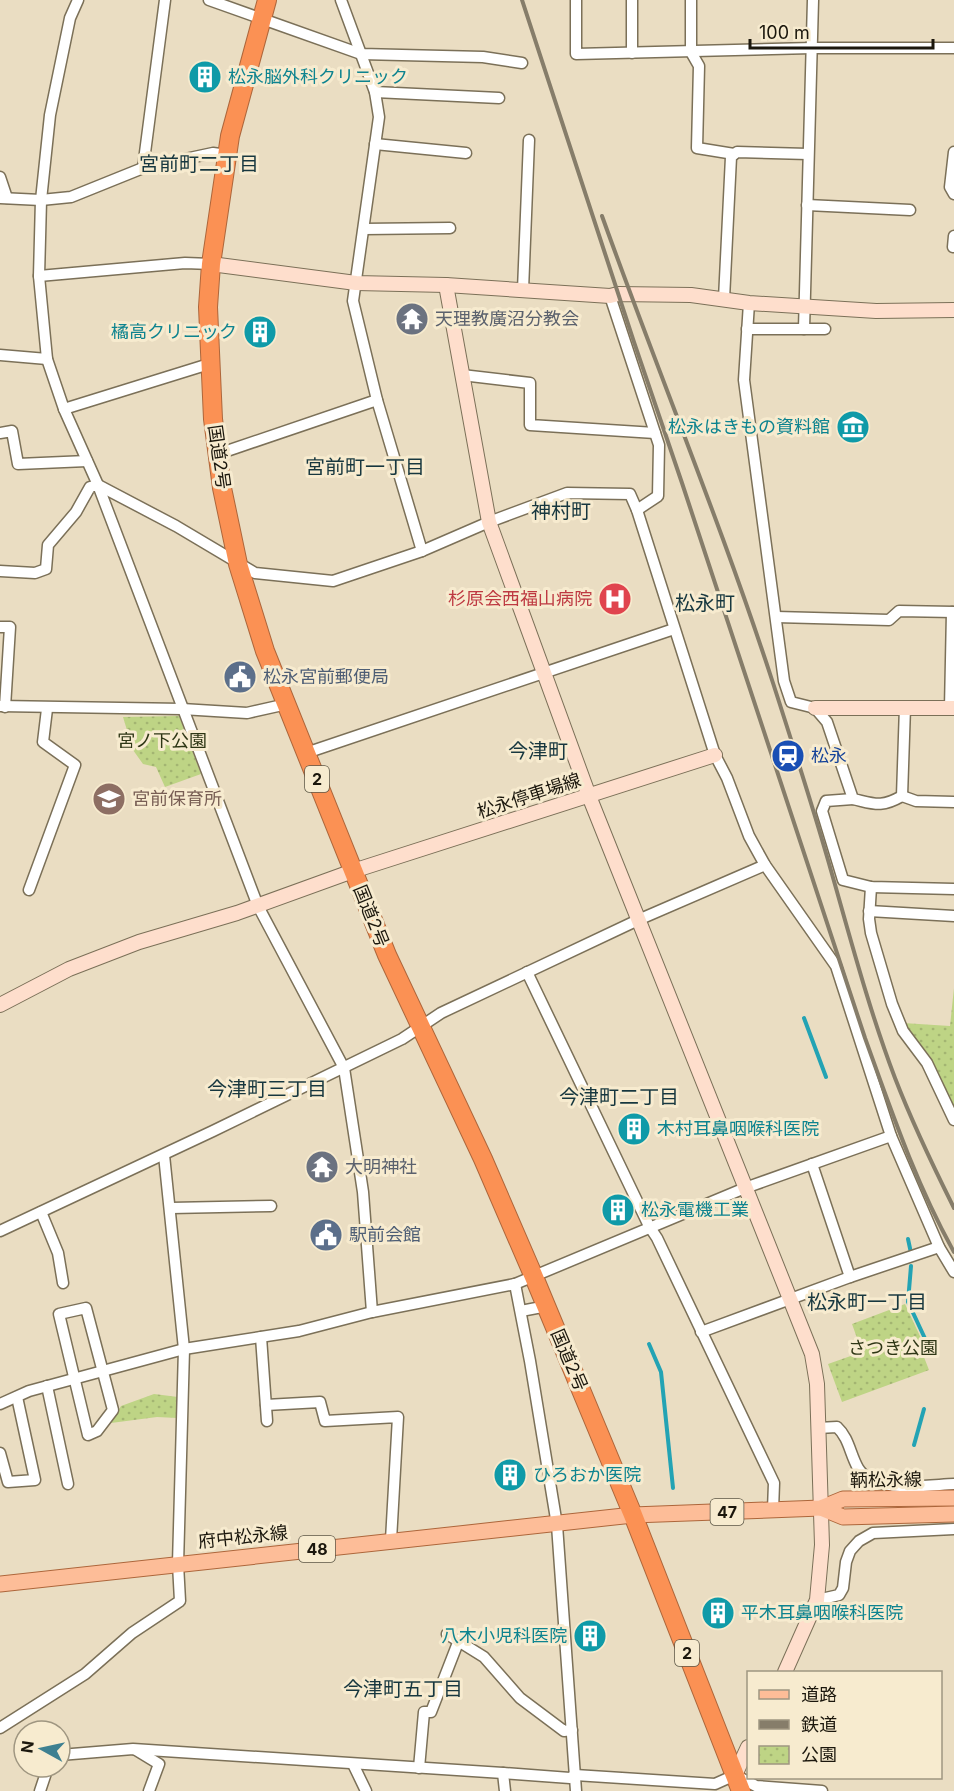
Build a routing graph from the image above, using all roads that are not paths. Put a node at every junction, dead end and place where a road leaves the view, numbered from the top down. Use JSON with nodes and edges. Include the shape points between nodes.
{"nodes":[{"id":1,"x":78,"y":0,"type":"edge"},
{"id":2,"x":165,"y":0,"type":"edge"},
{"id":3,"x":208,"y":0,"type":"edge"},
{"id":4,"x":267,"y":0,"type":"edge"},
{"id":5,"x":341,"y":0,"type":"edge"},
{"id":6,"x":576,"y":0,"type":"edge"},
{"id":7,"x":632,"y":0,"type":"edge"},
{"id":8,"x":691,"y":0,"type":"edge"},
{"id":9,"x":813,"y":0,"type":"edge"},
{"id":10,"x":262,"y":20,"type":"junction"},
{"id":11,"x":812,"y":48,"type":"junction"},
{"id":12,"x":954,"y":48,"type":"edge"},
{"id":13,"x":691,"y":52,"type":"junction"},
{"id":14,"x":632,"y":53,"type":"junction"},
{"id":15,"x":361,"y":54,"type":"junction"},
{"id":16,"x":522,"y":63,"type":"dead end"},
{"id":17,"x":375,"y":92,"type":"junction"},
{"id":18,"x":500,"y":98,"type":"dead end"},
{"id":19,"x":529,"y":141,"type":"dead end"},
{"id":20,"x":375,"y":144,"type":"junction"},
{"id":21,"x":954,"y":152,"type":"edge"},
{"id":22,"x":466,"y":153,"type":"dead end"},
{"id":23,"x":734,"y":154,"type":"junction"},
{"id":24,"x":808,"y":154,"type":"junction"},
{"id":25,"x":227,"y":155,"type":"junction"},
{"id":26,"x":143,"y":168,"type":"junction"},
{"id":27,"x":0,"y":177,"type":"edge"},
{"id":28,"x":954,"y":194,"type":"edge"},
{"id":29,"x":3,"y":198,"type":"edge"},
{"id":30,"x":41,"y":200,"type":"junction"},
{"id":31,"x":807,"y":205,"type":"junction"},
{"id":32,"x":910,"y":210,"type":"dead end"},
{"id":33,"x":450,"y":228,"type":"dead end"},
{"id":34,"x":363,"y":229,"type":"junction"},
{"id":35,"x":211,"y":264,"type":"junction"},
{"id":36,"x":39,"y":276,"type":"junction"},
{"id":37,"x":356,"y":283,"type":"junction"},
{"id":38,"x":446,"y":285,"type":"junction"},
{"id":39,"x":523,"y":290,"type":"junction"},
{"id":40,"x":610,"y":296,"type":"junction"},
{"id":41,"x":724,"y":299,"type":"junction"},
{"id":42,"x":749,"y":303,"type":"junction"},
{"id":43,"x":804,"y":306,"type":"junction"},
{"id":44,"x":954,"y":310,"type":"edge"},
{"id":45,"x":747,"y":329,"type":"junction"},
{"id":46,"x":804,"y":329,"type":"junction"},
{"id":47,"x":825,"y":329,"type":"dead end"},
{"id":48,"x":0,"y":355,"type":"edge"},
{"id":49,"x":47,"y":359,"type":"junction"},
{"id":50,"x":209,"y":364,"type":"junction"},
{"id":51,"x":462,"y":375,"type":"junction"},
{"id":52,"x":377,"y":400,"type":"junction"},
{"id":53,"x":64,"y":409,"type":"junction"},
{"id":54,"x":0,"y":430,"type":"edge"},
{"id":55,"x":655,"y":433,"type":"junction"},
{"id":56,"x":218,"y":454,"type":"junction"},
{"id":57,"x":87,"y":461,"type":"junction"},
{"id":58,"x":98,"y":486,"type":"junction"},
{"id":59,"x":637,"y":510,"type":"junction"},
{"id":60,"x":489,"y":522,"type":"junction"},
{"id":61,"x":422,"y":551,"type":"junction"},
{"id":62,"x":238,"y":564,"type":"junction"},
{"id":63,"x":0,"y":571,"type":"edge"},
{"id":64,"x":953,"y":612,"type":"edge"},
{"id":65,"x":776,"y":617,"type":"junction"},
{"id":66,"x":0,"y":627,"type":"edge"},
{"id":67,"x":674,"y":629,"type":"junction"},
{"id":68,"x":543,"y":674,"type":"junction"},
{"id":69,"x":286,"y":704,"type":"junction"},
{"id":70,"x":3,"y":706,"type":"edge"},
{"id":71,"x":905,"y":707,"type":"junction"},
{"id":72,"x":48,"y":708,"type":"junction"},
{"id":73,"x":816,"y":708,"type":"junction"},
{"id":74,"x":952,"y":708,"type":"edge"},
{"id":75,"x":182,"y":709,"type":"junction"},
{"id":76,"x":306,"y":753,"type":"junction"},
{"id":77,"x":715,"y":755,"type":"junction"},
{"id":78,"x":589,"y":796,"type":"junction"},
{"id":79,"x":902,"y":796,"type":"junction"},
{"id":80,"x":853,"y":799,"type":"junction"},
{"id":81,"x":954,"y":802,"type":"edge"},
{"id":82,"x":765,"y":865,"type":"junction"},
{"id":83,"x":353,"y":871,"type":"junction"},
{"id":84,"x":870,"y":887,"type":"junction"},
{"id":85,"x":954,"y":889,"type":"edge"},
{"id":86,"x":29,"y":890,"type":"dead end"},
{"id":87,"x":258,"y":906,"type":"junction"},
{"id":88,"x":869,"y":911,"type":"junction"},
{"id":89,"x":954,"y":916,"type":"edge"},
{"id":90,"x":638,"y":920,"type":"junction"},
{"id":91,"x":527,"y":972,"type":"junction"},
{"id":92,"x":0,"y":1005,"type":"edge"},
{"id":93,"x":421,"y":1026,"type":"junction"},
{"id":94,"x":344,"y":1068,"type":"junction"},
{"id":95,"x":954,"y":1120,"type":"edge"},
{"id":96,"x":891,"y":1136,"type":"junction"},
{"id":97,"x":164,"y":1155,"type":"junction"},
{"id":98,"x":812,"y":1164,"type":"junction"},
{"id":99,"x":744,"y":1188,"type":"junction"},
{"id":100,"x":271,"y":1206,"type":"dead end"},
{"id":101,"x":171,"y":1208,"type":"junction"},
{"id":102,"x":41,"y":1212,"type":"junction"},
{"id":103,"x":649,"y":1226,"type":"junction"},
{"id":104,"x":0,"y":1231,"type":"edge"},
{"id":105,"x":939,"y":1247,"type":"junction"},
{"id":106,"x":954,"y":1272,"type":"edge"},
{"id":107,"x":534,"y":1277,"type":"junction"},
{"id":108,"x":850,"y":1277,"type":"junction"},
{"id":109,"x":63,"y":1283,"type":"dead end"},
{"id":110,"x":515,"y":1284,"type":"junction"},
{"id":111,"x":790,"y":1299,"type":"junction"},
{"id":112,"x":547,"y":1306,"type":"junction"},
{"id":113,"x":521,"y":1311,"type":"junction"},
{"id":114,"x":372,"y":1312,"type":"junction"},
{"id":115,"x":701,"y":1332,"type":"junction"},
{"id":116,"x":261,"y":1337,"type":"junction"},
{"id":117,"x":184,"y":1349,"type":"junction"},
{"id":118,"x":101,"y":1372,"type":"junction"},
{"id":119,"x":75,"y":1379,"type":"junction"},
{"id":120,"x":47,"y":1386,"type":"junction"},
{"id":121,"x":17,"y":1397,"type":"junction"},
{"id":122,"x":0,"y":1404,"type":"edge"},
{"id":123,"x":266,"y":1405,"type":"junction"},
{"id":124,"x":267,"y":1421,"type":"dead end"},
{"id":125,"x":818,"y":1428,"type":"junction"},
{"id":126,"x":0,"y":1452,"type":"edge"},
{"id":127,"x":68,"y":1484,"type":"dead end"},
{"id":128,"x":954,"y":1484,"type":"edge"},
{"id":129,"x":954,"y":1498,"type":"edge"},
{"id":130,"x":821,"y":1508,"type":"junction"},
{"id":131,"x":773,"y":1510,"type":"junction"},
{"id":132,"x":954,"y":1514,"type":"edge"},
{"id":133,"x":633,"y":1515,"type":"junction"},
{"id":134,"x":557,"y":1525,"type":"junction"},
{"id":135,"x":954,"y":1529,"type":"edge"},
{"id":136,"x":391,"y":1540,"type":"junction"},
{"id":137,"x":178,"y":1564,"type":"junction"},
{"id":138,"x":0,"y":1584,"type":"edge"},
{"id":139,"x":817,"y":1600,"type":"junction"},
{"id":140,"x":447,"y":1634,"type":"dead end"},
{"id":141,"x":459,"y":1640,"type":"junction"},
{"id":142,"x":785,"y":1671,"type":"edge"},
{"id":143,"x":0,"y":1728,"type":"edge"},
{"id":144,"x":572,"y":1730,"type":"junction"},
{"id":145,"x":133,"y":1749,"type":"junction"},
{"id":146,"x":747,"y":1751,"type":"edge"},
{"id":147,"x":72,"y":1754,"type":"edge"},
{"id":148,"x":352,"y":1764,"type":"junction"},
{"id":149,"x":419,"y":1768,"type":"junction"},
{"id":150,"x":503,"y":1773,"type":"junction"},
{"id":151,"x":575,"y":1775,"type":"junction"},
{"id":152,"x":738,"y":1783,"type":"edge"},
{"id":153,"x":654,"y":1786,"type":"edge"},
{"id":154,"x":148,"y":1791,"type":"edge"},
{"id":155,"x":366,"y":1791,"type":"edge"},
{"id":156,"x":505,"y":1791,"type":"edge"},
{"id":157,"x":576,"y":1791,"type":"edge"},
{"id":158,"x":822,"y":1791,"type":"edge"}],
"edges":[{"from":1,"to":30,"type":"street","via":[[70,18],[50,115]]},
{"from":2,"to":26,"type":"street"},
{"from":3,"to":10,"type":"street"},
{"from":4,"to":10,"type":"highway","name":"国道2号","number":"2"},
{"from":5,"to":15,"type":"street"},
{"from":6,"to":14,"type":"street","via":[[576,54]]},
{"from":7,"to":14,"type":"street"},
{"from":8,"to":13,"type":"street"},
{"from":9,"to":11,"type":"street"},
{"from":10,"to":15,"type":"street"},
{"from":10,"to":25,"type":"highway","name":"国道2号","number":"2"},
{"from":11,"to":12,"type":"street"},
{"from":11,"to":13,"type":"street"},
{"from":11,"to":24,"type":"street"},
{"from":13,"to":14,"type":"street"},
{"from":13,"to":23,"type":"street","via":[[699,66],[697,148]]},
{"from":15,"to":16,"type":"street","via":[[483,57]]},
{"from":15,"to":17,"type":"street"},
{"from":17,"to":18,"type":"street"},
{"from":17,"to":20,"type":"street","via":[[379,117]]},
{"from":19,"to":39,"type":"street"},
{"from":20,"to":22,"type":"street"},
{"from":20,"to":34,"type":"street"},
{"from":21,"to":28,"type":"street","via":[[950,187]]},
{"from":23,"to":24,"type":"street"},
{"from":23,"to":41,"type":"street"},
{"from":24,"to":31,"type":"street"},
{"from":25,"to":26,"type":"street","via":[[213,153]]},
{"from":25,"to":35,"type":"highway","name":"国道2号","number":"2"},
{"from":26,"to":30,"type":"street","via":[[70,197]]},
{"from":27,"to":29,"type":"street"},
{"from":29,"to":30,"type":"street"},
{"from":30,"to":36,"type":"street"},
{"from":31,"to":32,"type":"street"},
{"from":31,"to":43,"type":"street"},
{"from":33,"to":34,"type":"street"},
{"from":34,"to":37,"type":"street"},
{"from":35,"to":36,"type":"street"},
{"from":35,"to":37,"type":"street"},
{"from":35,"to":50,"type":"highway","name":"国道2号","number":"2"},
{"from":36,"to":49,"type":"street"},
{"from":37,"to":38,"type":"street"},
{"from":37,"to":52,"type":"street","via":[[353,301]]},
{"from":38,"to":39,"type":"street"},
{"from":38,"to":51,"type":"street"},
{"from":39,"to":40,"type":"street"},
{"from":40,"to":41,"type":"street","via":[[691,295]]},
{"from":40,"to":55,"type":"street"},
{"from":41,"to":42,"type":"street"},
{"from":42,"to":43,"type":"street"},
{"from":42,"to":45,"type":"street"},
{"from":43,"to":44,"type":"street","via":[[876,311]]},
{"from":43,"to":46,"type":"street"},
{"from":45,"to":46,"type":"street"},
{"from":45,"to":65,"type":"street","via":[[744,380]]},
{"from":46,"to":47,"type":"street"},
{"from":48,"to":49,"type":"street"},
{"from":49,"to":53,"type":"street"},
{"from":50,"to":53,"type":"street"},
{"from":50,"to":56,"type":"highway","name":"国道2号","number":"2"},
{"from":51,"to":55,"type":"street","via":[[530,383],[530,425]]},
{"from":51,"to":60,"type":"street"},
{"from":52,"to":56,"type":"street"},
{"from":52,"to":61,"type":"street"},
{"from":53,"to":57,"type":"street"},
{"from":54,"to":57,"type":"street","via":[[12,432],[18,464]]},
{"from":55,"to":59,"type":"street","via":[[659,445],[658,496]]},
{"from":56,"to":62,"type":"highway","name":"国道2号","number":"2"},
{"from":57,"to":58,"type":"street"},
{"from":58,"to":62,"type":"street","via":[[176,526]]},
{"from":58,"to":63,"type":"street","via":[[90,487],[76,512],[48,544],[46,569],[35,573]]},
{"from":58,"to":75,"type":"street"},
{"from":59,"to":60,"type":"street","via":[[630,494],[567,493]]},
{"from":59,"to":67,"type":"street"},
{"from":60,"to":61,"type":"street"},
{"from":60,"to":68,"type":"street"},
{"from":61,"to":62,"type":"street","via":[[333,581],[255,573]]},
{"from":62,"to":69,"type":"highway","name":"国道2号","number":"2"},
{"from":64,"to":65,"type":"street","via":[[899,611],[889,620]]},
{"from":64,"to":74,"type":"street"},
{"from":65,"to":73,"type":"street","via":[[784,681],[791,702]]},
{"from":66,"to":70,"type":"street","via":[[9,627]]},
{"from":67,"to":68,"type":"street"},
{"from":67,"to":77,"type":"street"},
{"from":68,"to":76,"type":"street"},
{"from":68,"to":78,"type":"street"},
{"from":69,"to":75,"type":"street","via":[[247,713]]},
{"from":69,"to":76,"type":"highway","name":"国道2号","number":"2"},
{"from":70,"to":72,"type":"street"},
{"from":71,"to":73,"type":"street"},
{"from":71,"to":74,"type":"street"},
{"from":71,"to":79,"type":"street"},
{"from":72,"to":75,"type":"street"},
{"from":72,"to":86,"type":"street","via":[[43,742],[75,765]]},
{"from":73,"to":80,"type":"street","via":[[827,722]]},
{"from":75,"to":87,"type":"street"},
{"from":76,"to":83,"type":"highway","name":"国道2号","number":"2"},
{"from":77,"to":78,"type":"street","name":"松永停車場線"},
{"from":77,"to":82,"type":"street"},
{"from":78,"to":83,"type":"street","name":"松永停車場線"},
{"from":78,"to":90,"type":"street"},
{"from":79,"to":80,"type":"street","via":[[888,804]]},
{"from":79,"to":81,"type":"street","via":[[916,801]]},
{"from":80,"to":84,"type":"street","via":[[826,801],[822,812],[843,880]]},
{"from":82,"to":90,"type":"street"},
{"from":82,"to":96,"type":"street","via":[[836,966]]},
{"from":83,"to":87,"type":"street","name":"松永停車場線"},
{"from":83,"to":93,"type":"highway","name":"国道2号","number":"2"},
{"from":84,"to":85,"type":"street"},
{"from":84,"to":88,"type":"street"},
{"from":87,"to":92,"type":"street","name":"松永停車場線","via":[[139,942],[79,965]]},
{"from":87,"to":94,"type":"street"},
{"from":88,"to":89,"type":"street"},
{"from":88,"to":95,"type":"street","via":[[876,956],[892,1004],[903,1031],[927,1063]]},
{"from":90,"to":91,"type":"street"},
{"from":90,"to":99,"type":"street"},
{"from":91,"to":93,"type":"street"},
{"from":91,"to":103,"type":"street"},
{"from":93,"to":94,"type":"street"},
{"from":93,"to":107,"type":"highway","name":"国道2号","number":"2"},
{"from":94,"to":97,"type":"street"},
{"from":94,"to":114,"type":"street","via":[[363,1192]]},
{"from":96,"to":98,"type":"street"},
{"from":96,"to":105,"type":"street"},
{"from":97,"to":101,"type":"street"},
{"from":97,"to":102,"type":"street"},
{"from":98,"to":99,"type":"street"},
{"from":98,"to":108,"type":"street"},
{"from":99,"to":103,"type":"street"},
{"from":99,"to":111,"type":"street"},
{"from":100,"to":101,"type":"street"},
{"from":101,"to":117,"type":"street"},
{"from":102,"to":104,"type":"street"},
{"from":102,"to":109,"type":"street","via":[[58,1253]]},
{"from":103,"to":107,"type":"street"},
{"from":103,"to":115,"type":"street"},
{"from":105,"to":106,"type":"street"},
{"from":105,"to":108,"type":"street"},
{"from":107,"to":110,"type":"street"},
{"from":107,"to":112,"type":"highway","name":"国道2号","number":"2"},
{"from":108,"to":111,"type":"street"},
{"from":110,"to":113,"type":"street"},
{"from":110,"to":114,"type":"street"},
{"from":111,"to":115,"type":"street"},
{"from":111,"to":125,"type":"street","via":[[812,1354]]},
{"from":112,"to":113,"type":"street"},
{"from":112,"to":133,"type":"highway","name":"国道2号","number":"2"},
{"from":113,"to":134,"type":"street"},
{"from":114,"to":116,"type":"street"},
{"from":115,"to":131,"type":"street","via":[[774,1483]]},
{"from":116,"to":117,"type":"street"},
{"from":116,"to":123,"type":"street"},
{"from":117,"to":118,"type":"street"},
{"from":117,"to":137,"type":"street"},
{"from":118,"to":119,"type":"street"},
{"from":118,"to":119,"type":"street","via":[[113,1410],[88,1435]]},
{"from":118,"to":119,"type":"street","via":[[86,1308],[59,1314]]},
{"from":119,"to":120,"type":"street"},
{"from":120,"to":121,"type":"street"},
{"from":120,"to":127,"type":"street"},
{"from":121,"to":122,"type":"street"},
{"from":121,"to":126,"type":"street","via":[[35,1480],[8,1482]]},
{"from":123,"to":124,"type":"street"},
{"from":123,"to":136,"type":"street","via":[[320,1402],[325,1421],[398,1417]]},
{"from":125,"to":128,"type":"street","via":[[837,1427],[844,1433],[858,1468],[875,1482]]},
{"from":125,"to":130,"type":"street"},
{"from":129,"to":130,"type":"main road","name":"鞆松永線","number":"47","via":[[843,1499]]},
{"from":130,"to":131,"type":"main road","name":"鞆松永線","number":"47"},
{"from":130,"to":132,"type":"main road","name":"鞆松永線","number":"47","via":[[843,1517]]},
{"from":130,"to":139,"type":"street"},
{"from":131,"to":133,"type":"main road","name":"鞆松永線","number":"47"},
{"from":133,"to":134,"type":"main road","name":"府中松永線","number":"48"},
{"from":133,"to":152,"type":"highway","name":"国道2号","number":"2"},
{"from":134,"to":136,"type":"main road","name":"府中松永線","number":"48"},
{"from":134,"to":144,"type":"street"},
{"from":135,"to":139,"type":"street","via":[[873,1533],[850,1551],[839,1595]]},
{"from":136,"to":137,"type":"main road","name":"府中松永線","number":"48"},
{"from":137,"to":138,"type":"main road","name":"府中松永線","number":"48"},
{"from":137,"to":143,"type":"street","via":[[180,1601],[132,1633],[84,1674]]},
{"from":139,"to":142,"type":"street"},
{"from":140,"to":141,"type":"street"},
{"from":141,"to":144,"type":"street","via":[[484,1657],[520,1698],[564,1731]]},
{"from":141,"to":149,"type":"street","via":[[430,1712],[424,1712]]},
{"from":144,"to":151,"type":"street"},
{"from":145,"to":147,"type":"street"},
{"from":145,"to":148,"type":"street"},
{"from":145,"to":154,"type":"street","via":[[159,1764]]},
{"from":146,"to":152,"type":"street"},
{"from":148,"to":149,"type":"street"},
{"from":148,"to":155,"type":"street"},
{"from":149,"to":150,"type":"street"},
{"from":150,"to":151,"type":"street","via":[[570,1778]]},
{"from":150,"to":156,"type":"street"},
{"from":151,"to":153,"type":"street"},
{"from":151,"to":157,"type":"street"},
{"from":152,"to":153,"type":"street"},
{"from":152,"to":158,"type":"street"}]}
